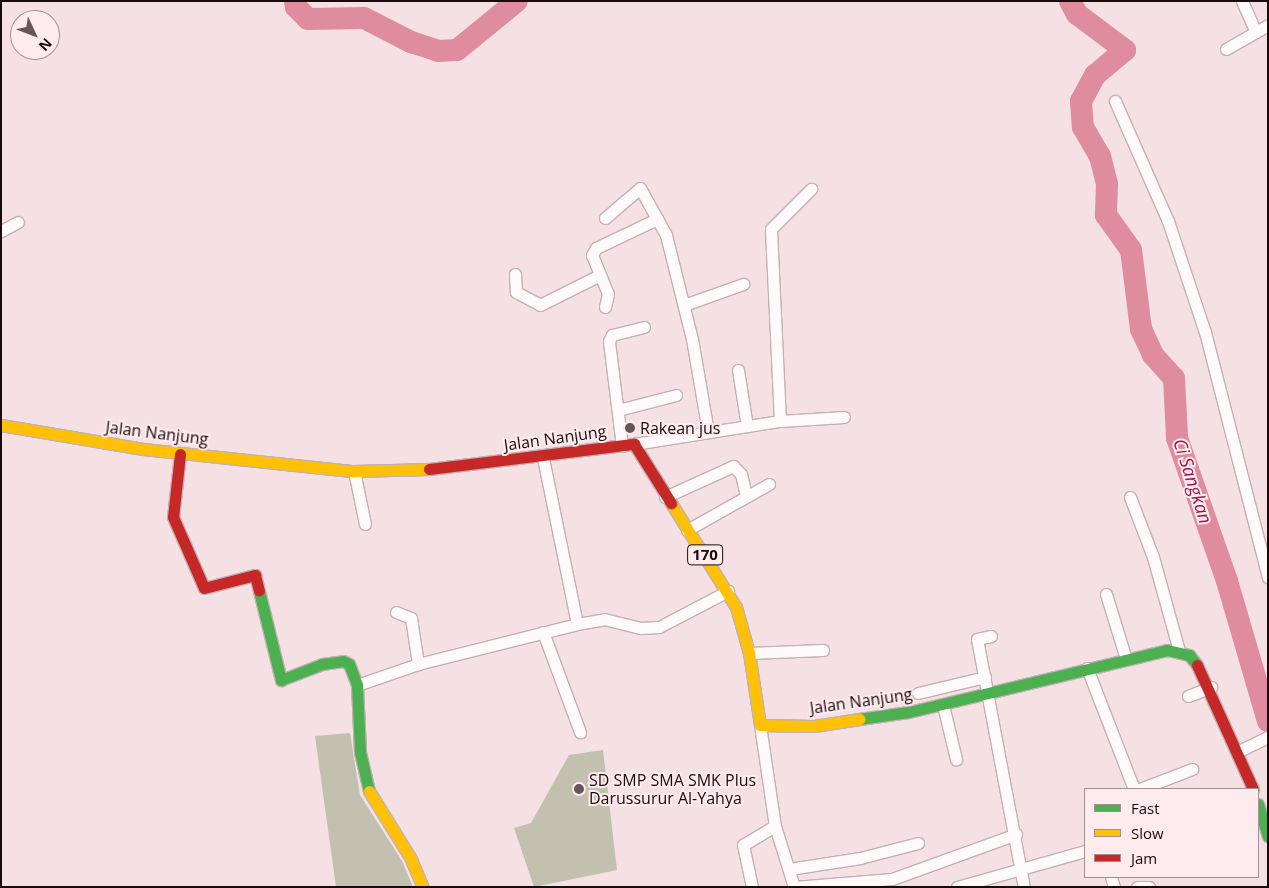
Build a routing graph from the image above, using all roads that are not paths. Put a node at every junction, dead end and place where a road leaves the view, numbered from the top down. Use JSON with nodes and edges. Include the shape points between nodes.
{"nodes":[{"id":1,"x":1242,"y":1,"type":"edge"},
{"id":2,"x":1268,"y":26,"type":"edge"},
{"id":3,"x":1256,"y":32,"type":"junction"},
{"id":4,"x":1226,"y":49,"type":"dead end"},
{"id":5,"x":1116,"y":101,"type":"dead end"},
{"id":6,"x":811,"y":189,"type":"dead end"},
{"id":7,"x":605,"y":218,"type":"dead end"},
{"id":8,"x":657,"y":218,"type":"junction"},
{"id":9,"x":18,"y":222,"type":"dead end"},
{"id":10,"x":1,"y":231,"type":"edge"},
{"id":11,"x":515,"y":274,"type":"dead end"},
{"id":12,"x":600,"y":275,"type":"junction"},
{"id":13,"x":743,"y":284,"type":"dead end"},
{"id":14,"x":684,"y":305,"type":"junction"},
{"id":15,"x":605,"y":307,"type":"dead end"},
{"id":16,"x":644,"y":327,"type":"dead end"},
{"id":17,"x":738,"y":370,"type":"dead end"},
{"id":18,"x":676,"y":395,"type":"dead end"},
{"id":19,"x":618,"y":410,"type":"junction"},
{"id":20,"x":844,"y":417,"type":"dead end"},
{"id":21,"x":780,"y":421,"type":"junction"},
{"id":22,"x":1,"y":426,"type":"edge"},
{"id":23,"x":747,"y":426,"type":"junction"},
{"id":24,"x":708,"y":432,"type":"junction"},
{"id":25,"x":634,"y":444,"type":"junction"},
{"id":26,"x":622,"y":446,"type":"junction"},
{"id":27,"x":180,"y":454,"type":"junction"},
{"id":28,"x":543,"y":458,"type":"junction"},
{"id":29,"x":354,"y":471,"type":"junction"},
{"id":30,"x":769,"y":484,"type":"dead end"},
{"id":31,"x":746,"y":496,"type":"junction"},
{"id":32,"x":665,"y":497,"type":"junction"},
{"id":33,"x":1130,"y":497,"type":"dead end"},
{"id":34,"x":365,"y":524,"type":"dead end"},
{"id":35,"x":687,"y":530,"type":"junction"},
{"id":36,"x":1268,"y":577,"type":"edge"},
{"id":37,"x":728,"y":591,"type":"junction"},
{"id":38,"x":1106,"y":594,"type":"dead end"},
{"id":39,"x":396,"y":612,"type":"dead end"},
{"id":40,"x":577,"y":624,"type":"junction"},
{"id":41,"x":543,"y":632,"type":"junction"},
{"id":42,"x":991,"y":636,"type":"dead end"},
{"id":43,"x":823,"y":650,"type":"dead end"},
{"id":44,"x":1179,"y":651,"type":"junction"},
{"id":45,"x":749,"y":652,"type":"junction"},
{"id":46,"x":1126,"y":659,"type":"junction"},
{"id":47,"x":418,"y":664,"type":"junction"},
{"id":48,"x":1087,"y":668,"type":"junction"},
{"id":49,"x":984,"y":678,"type":"junction"},
{"id":50,"x":357,"y":685,"type":"junction"},
{"id":51,"x":1210,"y":687,"type":"junction"},
{"id":52,"x":918,"y":693,"type":"dead end"},
{"id":53,"x":987,"y":695,"type":"junction"},
{"id":54,"x":1188,"y":696,"type":"dead end"},
{"id":55,"x":944,"y":705,"type":"junction"},
{"id":56,"x":760,"y":725,"type":"junction"},
{"id":57,"x":580,"y":732,"type":"dead end"},
{"id":58,"x":1265,"y":739,"type":"edge"},
{"id":59,"x":1239,"y":751,"type":"junction"},
{"id":60,"x":956,"y":759,"type":"dead end"},
{"id":61,"x":1192,"y":769,"type":"dead end"},
{"id":62,"x":1134,"y":788,"type":"edge"},
{"id":63,"x":1143,"y":788,"type":"edge"},
{"id":64,"x":1249,"y":788,"type":"edge"},
{"id":65,"x":1260,"y":819,"type":"edge"},
{"id":66,"x":775,"y":826,"type":"junction"},
{"id":67,"x":1016,"y":834,"type":"junction"},
{"id":68,"x":1268,"y":836,"type":"edge"},
{"id":69,"x":918,"y":843,"type":"dead end"},
{"id":70,"x":1084,"y":850,"type":"edge"},
{"id":71,"x":789,"y":869,"type":"junction"},
{"id":72,"x":1021,"y":869,"type":"junction"},
{"id":73,"x":423,"y":887,"type":"edge"},
{"id":74,"x":752,"y":887,"type":"edge"},
{"id":75,"x":794,"y":887,"type":"edge"},
{"id":76,"x":957,"y":887,"type":"edge"},
{"id":77,"x":1024,"y":887,"type":"edge"},
{"id":78,"x":1137,"y":887,"type":"edge"},
{"id":79,"x":1149,"y":887,"type":"edge"}],
"edges":[{"from":1,"to":3,"type":"street"},
{"from":2,"to":3,"type":"street"},
{"from":3,"to":4,"type":"street"},
{"from":5,"to":36,"type":"street","via":[[1168,221],[1205,332]]},
{"from":6,"to":21,"type":"street","via":[[771,229]]},
{"from":7,"to":8,"type":"street","via":[[640,188]]},
{"from":8,"to":12,"type":"street","via":[[596,248],[592,255]]},
{"from":8,"to":14,"type":"street","via":[[666,236]]},
{"from":9,"to":10,"type":"street"},
{"from":11,"to":12,"type":"street","via":[[516,292],[540,305]]},
{"from":12,"to":15,"type":"street","via":[[608,294]]},
{"from":13,"to":14,"type":"street"},
{"from":14,"to":24,"type":"street"},
{"from":16,"to":19,"type":"street","via":[[610,337]]},
{"from":17,"to":23,"type":"street"},
{"from":18,"to":19,"type":"street"},
{"from":19,"to":26,"type":"street"},
{"from":20,"to":21,"type":"street"},
{"from":21,"to":23,"type":"street"},
{"from":22,"to":27,"type":"main road","name":"Jalan Nanjung"},
{"from":23,"to":24,"type":"street"},
{"from":24,"to":25,"type":"street"},
{"from":25,"to":26,"type":"main road","name":"Jalan Nanjung"},
{"from":25,"to":32,"type":"main road","number":"170"},
{"from":26,"to":28,"type":"main road","name":"Jalan Nanjung"},
{"from":27,"to":29,"type":"main road","name":"Jalan Nanjung"},
{"from":27,"to":50,"type":"main road","via":[[173,517],[204,588],[211,590],[253,574],[279,679],[343,660],[349,664]]},
{"from":28,"to":29,"type":"main road","name":"Jalan Nanjung","via":[[402,472]]},
{"from":28,"to":40,"type":"street"},
{"from":29,"to":34,"type":"street"},
{"from":30,"to":31,"type":"street"},
{"from":31,"to":32,"type":"street","via":[[741,474],[733,466]]},
{"from":31,"to":35,"type":"street"},
{"from":32,"to":35,"type":"main road","number":"170"},
{"from":33,"to":44,"type":"street","via":[[1152,557]]},
{"from":35,"to":37,"type":"main road","number":"170"},
{"from":37,"to":40,"type":"street","via":[[659,627],[640,628],[604,619]]},
{"from":37,"to":45,"type":"main road","number":"170","via":[[744,629]]},
{"from":38,"to":46,"type":"street"},
{"from":39,"to":47,"type":"street","via":[[411,618]]},
{"from":40,"to":41,"type":"street"},
{"from":41,"to":47,"type":"street"},
{"from":41,"to":57,"type":"street"},
{"from":42,"to":49,"type":"street","via":[[977,639]]},
{"from":43,"to":45,"type":"street"},
{"from":44,"to":46,"type":"main road","name":"Jalan Nanjung"},
{"from":44,"to":51,"type":"main road","via":[[1196,662]]},
{"from":45,"to":56,"type":"main road","number":"170"},
{"from":46,"to":48,"type":"main road","name":"Jalan Nanjung"},
{"from":47,"to":50,"type":"street"},
{"from":48,"to":53,"type":"main road","name":"Jalan Nanjung"},
{"from":48,"to":62,"type":"street"},
{"from":49,"to":52,"type":"street"},
{"from":49,"to":53,"type":"street"},
{"from":50,"to":73,"type":"main road","via":[[360,752],[369,793],[410,857]]},
{"from":51,"to":54,"type":"street"},
{"from":51,"to":59,"type":"main road"},
{"from":53,"to":55,"type":"main road","name":"Jalan Nanjung"},
{"from":53,"to":67,"type":"street"},
{"from":55,"to":56,"type":"main road","name":"Jalan Nanjung","via":[[823,725]]},
{"from":55,"to":60,"type":"street"},
{"from":56,"to":66,"type":"street"},
{"from":58,"to":59,"type":"street"},
{"from":59,"to":64,"type":"main road"},
{"from":61,"to":63,"type":"street"},
{"from":65,"to":68,"type":"main road"},
{"from":66,"to":71,"type":"street"},
{"from":66,"to":74,"type":"street","via":[[743,845]]},
{"from":67,"to":72,"type":"street"},
{"from":67,"to":75,"type":"street","via":[[892,879]]},
{"from":69,"to":71,"type":"street","via":[[860,858]]},
{"from":70,"to":72,"type":"street"},
{"from":71,"to":75,"type":"street"},
{"from":72,"to":76,"type":"street"},
{"from":72,"to":77,"type":"street"},
{"from":78,"to":79,"type":"street"}]}
